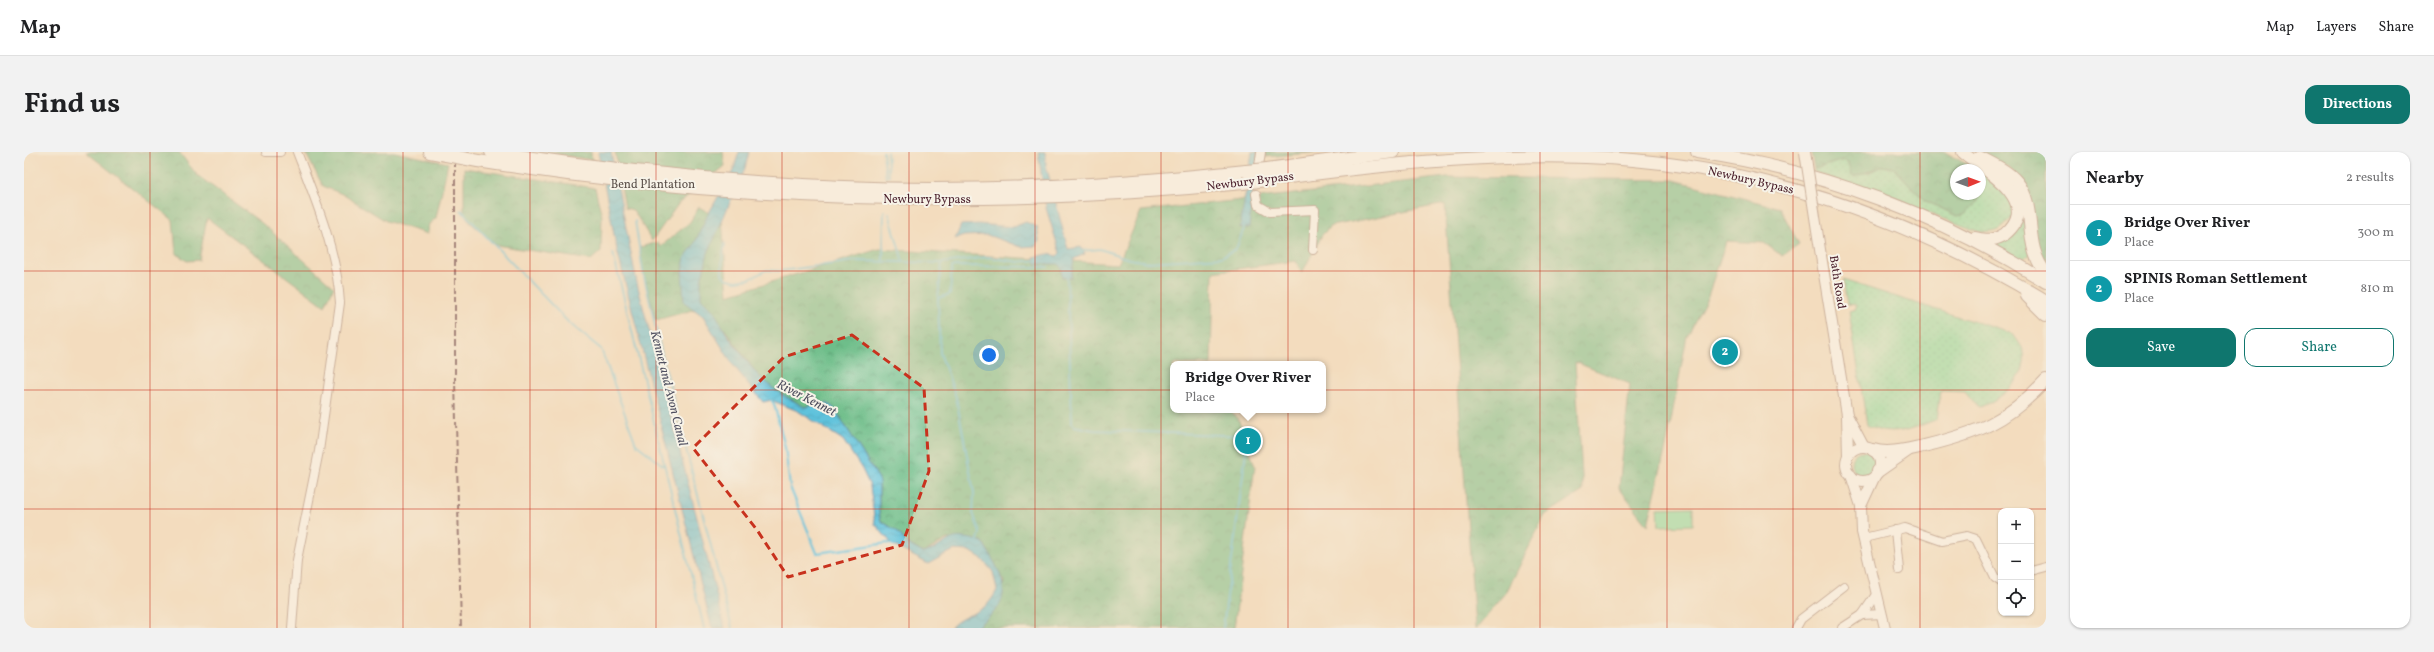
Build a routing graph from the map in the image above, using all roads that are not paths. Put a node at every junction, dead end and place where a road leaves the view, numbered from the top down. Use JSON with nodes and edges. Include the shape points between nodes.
{"nodes":[{"id":1,"x":266,"y":152,"type":"edge"},
{"id":2,"x":280,"y":152,"type":"edge"},
{"id":3,"x":296,"y":152,"type":"edge"},
{"id":4,"x":430,"y":152,"type":"edge"},
{"id":5,"x":491,"y":152,"type":"edge"},
{"id":6,"x":1260,"y":152,"type":"edge"},
{"id":7,"x":1393,"y":152,"type":"edge"},
{"id":8,"x":1697,"y":152,"type":"edge"},
{"id":9,"x":1805,"y":152,"type":"edge"},
{"id":10,"x":1963,"y":152,"type":"edge"},
{"id":11,"x":1969,"y":152,"type":"edge"},
{"id":12,"x":594,"y":173,"type":"junction"},
{"id":13,"x":623,"y":176,"type":"junction"},
{"id":14,"x":1262,"y":182,"type":"junction"},
{"id":15,"x":753,"y":188,"type":"junction"},
{"id":16,"x":1942,"y":226,"type":"junction"},
{"id":17,"x":1313,"y":250,"type":"dead end"},
{"id":18,"x":1978,"y":262,"type":"junction"},
{"id":19,"x":2046,"y":273,"type":"edge"},
{"id":20,"x":2046,"y":282,"type":"edge"},
{"id":21,"x":2046,"y":301,"type":"edge"},
{"id":22,"x":2046,"y":315,"type":"edge"},
{"id":23,"x":2046,"y":372,"type":"edge"},
{"id":24,"x":2046,"y":380,"type":"edge"},
{"id":25,"x":2032,"y":392,"type":"junction"},
{"id":26,"x":1847,"y":415,"type":"junction"},
{"id":27,"x":1869,"y":448,"type":"junction"},
{"id":28,"x":1908,"y":450,"type":"junction"},
{"id":29,"x":1848,"y":456,"type":"junction"},
{"id":30,"x":1877,"y":473,"type":"junction"},
{"id":31,"x":1851,"y":475,"type":"junction"},
{"id":32,"x":1860,"y":506,"type":"junction"},
{"id":33,"x":1895,"y":530,"type":"junction"},
{"id":34,"x":1864,"y":538,"type":"junction"},
{"id":35,"x":2046,"y":567,"type":"edge"},
{"id":36,"x":1900,"y":570,"type":"dead end"},
{"id":37,"x":2034,"y":570,"type":"edge"},
{"id":38,"x":1998,"y":580,"type":"edge"},
{"id":39,"x":1844,"y":586,"type":"dead end"},
{"id":40,"x":1877,"y":593,"type":"junction"},
{"id":41,"x":1882,"y":614,"type":"junction"},
{"id":42,"x":1862,"y":615,"type":"junction"},
{"id":43,"x":1795,"y":625,"type":"edge"},
{"id":44,"x":292,"y":628,"type":"edge"},
{"id":45,"x":1842,"y":628,"type":"edge"},
{"id":46,"x":1885,"y":628,"type":"edge"}],
"edges":[{"from":1,"to":2,"type":"street"},
{"from":3,"to":44,"type":"street","via":[[320,211],[339,280],[340,303],[319,451],[297,560]]},
{"from":4,"to":12,"type":"highway","name":"Newbury Bypass","bridge":true,"via":[[478,161]]},
{"from":5,"to":12,"type":"highway","name":"Newbury Bypass"},
{"from":6,"to":14,"type":"street"},
{"from":7,"to":14,"type":"highway","name":"Newbury Bypass"},
{"from":8,"to":16,"type":"highway","name":"Newbury Bypass","via":[[1746,160],[1815,178],[1877,199]]},
{"from":9,"to":26,"type":"main road","name":"Bath Road","bridge":true},
{"from":10,"to":16,"type":"highway","via":[[2010,189],[2016,201],[2016,214],[2009,230],[1991,240],[1978,239]]},
{"from":11,"to":19,"type":"highway","via":[[2002,170],[2020,186],[2026,200],[2033,251]]},
{"from":12,"to":13,"type":"highway","name":"Newbury Bypass"},
{"from":13,"to":15,"type":"highway","name":"Newbury Bypass","via":[[712,179]]},
{"from":13,"to":15,"type":"highway","name":"Newbury Bypass","via":[[705,190]]},
{"from":14,"to":15,"type":"highway","name":"Newbury Bypass","bridge":true,"via":[[1245,177],[1039,192]]},
{"from":14,"to":17,"type":"street","via":[[1258,205],[1270,212],[1315,210]]},
{"from":14,"to":18,"type":"highway","name":"Newbury Bypass","via":[[1352,169],[1491,158],[1585,157],[1656,162],[1748,178],[1829,200],[1912,230]]},
{"from":16,"to":20,"type":"highway","name":"Newbury Bypass","via":[[1993,251]]},
{"from":18,"to":21,"type":"highway","name":"Newbury Bypass"},
{"from":18,"to":22,"type":"highway","via":[[2029,298]]},
{"from":23,"to":25,"type":"highway"},
{"from":24,"to":25,"type":"highway"},
{"from":25,"to":28,"type":"highway","via":[[2013,410],[1979,431]]},
{"from":26,"to":27,"type":"main road","name":"Bath Road"},
{"from":26,"to":29,"type":"main road","name":"Bath Road"},
{"from":27,"to":28,"type":"highway","via":[[1886,452]]},
{"from":27,"to":29,"type":"main road","via":[[1854,449]]},
{"from":27,"to":30,"type":"main road","via":[[1880,460]]},
{"from":28,"to":30,"type":"highway"},
{"from":29,"to":31,"type":"main road","via":[[1846,466]]},
{"from":30,"to":31,"type":"main road","via":[[1863,480]]},
{"from":30,"to":32,"type":"main road"},
{"from":31,"to":32,"type":"main road"},
{"from":32,"to":34,"type":"main road"},
{"from":33,"to":34,"type":"street"},
{"from":33,"to":36,"type":"street"},
{"from":33,"to":38,"type":"street","via":[[1905,528],[1942,541],[1967,536],[1976,539]]},
{"from":34,"to":40,"type":"main road"},
{"from":35,"to":37,"type":"street"},
{"from":39,"to":43,"type":"street"},
{"from":40,"to":41,"type":"main road"},
{"from":40,"to":42,"type":"street"},
{"from":41,"to":42,"type":"street"},
{"from":41,"to":46,"type":"main road"},
{"from":42,"to":45,"type":"street"}]}
